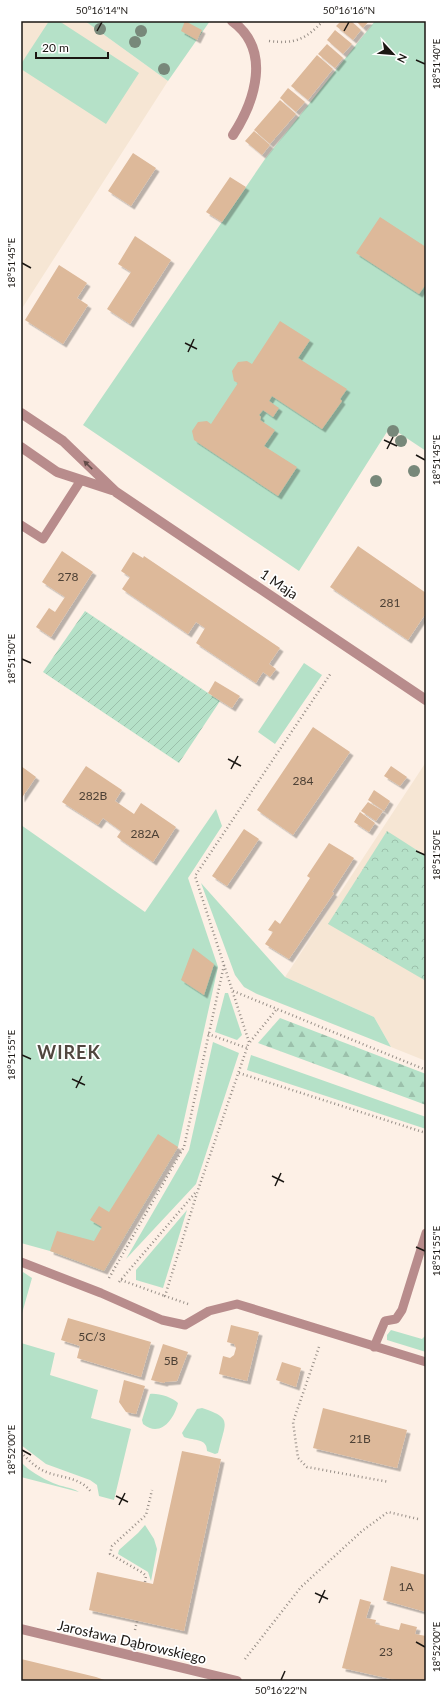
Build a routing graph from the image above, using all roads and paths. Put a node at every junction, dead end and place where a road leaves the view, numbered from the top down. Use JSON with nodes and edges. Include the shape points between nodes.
{"nodes":[{"id":1,"x":232,"y":21,"type":"edge"},
{"id":2,"x":323,"y":21,"type":"edge"},
{"id":3,"x":242,"y":28,"type":"junction"},
{"id":4,"x":233,"y":135,"type":"dead end"},
{"id":5,"x":21,"y":413,"type":"edge"},
{"id":6,"x":21,"y":447,"type":"edge"},
{"id":7,"x":81,"y":480,"type":"junction"},
{"id":8,"x":116,"y":492,"type":"junction"},
{"id":9,"x":21,"y":525,"type":"edge"},
{"id":10,"x":331,"y":673,"type":"dead end"},
{"id":11,"x":426,"y":700,"type":"edge"},
{"id":12,"x":224,"y":964,"type":"junction"},
{"id":13,"x":232,"y":991,"type":"junction"},
{"id":14,"x":276,"y":1010,"type":"junction"},
{"id":15,"x":208,"y":1034,"type":"junction"},
{"id":16,"x":249,"y":1042,"type":"junction"},
{"id":17,"x":247,"y":1048,"type":"junction"},
{"id":18,"x":426,"y":1070,"type":"edge"},
{"id":19,"x":239,"y":1073,"type":"junction"},
{"id":20,"x":426,"y":1133,"type":"edge"},
{"id":21,"x":198,"y":1190,"type":"junction"},
{"id":22,"x":426,"y":1233,"type":"edge"},
{"id":23,"x":21,"y":1262,"type":"edge"},
{"id":24,"x":121,"y":1280,"type":"junction"},
{"id":25,"x":104,"y":1294,"type":"junction"},
{"id":26,"x":165,"y":1296,"type":"junction"},
{"id":27,"x":209,"y":1311,"type":"junction"},
{"id":28,"x":324,"y":1332,"type":"junction"},
{"id":29,"x":374,"y":1347,"type":"junction"},
{"id":30,"x":426,"y":1362,"type":"edge"},
{"id":31,"x":21,"y":1452,"type":"edge"},
{"id":32,"x":389,"y":1482,"type":"dead end"},
{"id":33,"x":152,"y":1490,"type":"dead end"},
{"id":34,"x":91,"y":1492,"type":"dead end"},
{"id":35,"x":418,"y":1518,"type":"dead end"},
{"id":36,"x":145,"y":1582,"type":"dead end"},
{"id":37,"x":137,"y":1621,"type":"dead end"},
{"id":38,"x":21,"y":1629,"type":"edge"},
{"id":39,"x":136,"y":1630,"type":"dead end"},
{"id":40,"x":245,"y":1659,"type":"dead end"},
{"id":41,"x":237,"y":1681,"type":"edge"}],
"edges":[{"from":1,"to":3,"type":"street"},
{"from":2,"to":3,"type":"path","via":[[301,40],[285,43],[256,37]]},
{"from":3,"to":4,"type":"street","via":[[250,40],[256,69],[251,102]]},
{"from":8,"to":5,"type":"street","name":"1 Maja","one_way":true,"via":[[63,441]]},
{"from":6,"to":7,"type":"street","name":"1 Maja","via":[[57,472]]},
{"from":7,"to":8,"type":"street","name":"1 Maja"},
{"from":7,"to":9,"type":"lane","via":[[43,539]]},
{"from":8,"to":11,"type":"street","name":"1 Maja"},
{"from":10,"to":12,"type":"path","via":[[195,876]]},
{"from":12,"to":13,"type":"path"},
{"from":12,"to":15,"type":"path"},
{"from":13,"to":14,"type":"path"},
{"from":13,"to":16,"type":"path"},
{"from":14,"to":16,"type":"path"},
{"from":14,"to":18,"type":"path"},
{"from":15,"to":17,"type":"path"},
{"from":15,"to":25,"type":"path","via":[[184,1147]]},
{"from":16,"to":17,"type":"path"},
{"from":17,"to":19,"type":"path"},
{"from":19,"to":20,"type":"path"},
{"from":19,"to":21,"type":"path"},
{"from":21,"to":24,"type":"path"},
{"from":21,"to":26,"type":"path"},
{"from":22,"to":29,"type":"lane","via":[[402,1310],[396,1319],[385,1321]]},
{"from":23,"to":25,"type":"lane"},
{"from":24,"to":25,"type":"path"},
{"from":24,"to":26,"type":"path"},
{"from":25,"to":27,"type":"lane","via":[[162,1320],[185,1325]]},
{"from":26,"to":27,"type":"path"},
{"from":27,"to":28,"type":"lane","via":[[237,1304]]},
{"from":28,"to":29,"type":"lane"},
{"from":28,"to":32,"type":"path","via":[[293,1422],[298,1458],[307,1467]]},
{"from":29,"to":30,"type":"lane"},
{"from":31,"to":34,"type":"path","via":[[36,1466],[49,1473],[79,1482]]},
{"from":33,"to":36,"type":"path","via":[[146,1515],[112,1546],[110,1551],[110,1554],[143,1573],[146,1576]]},
{"from":35,"to":40,"type":"path","via":[[388,1512],[362,1531],[301,1587]]},
{"from":37,"to":39,"type":"path"},
{"from":38,"to":41,"type":"street","name":"Jarosława Dąbrowskiego"}]}
